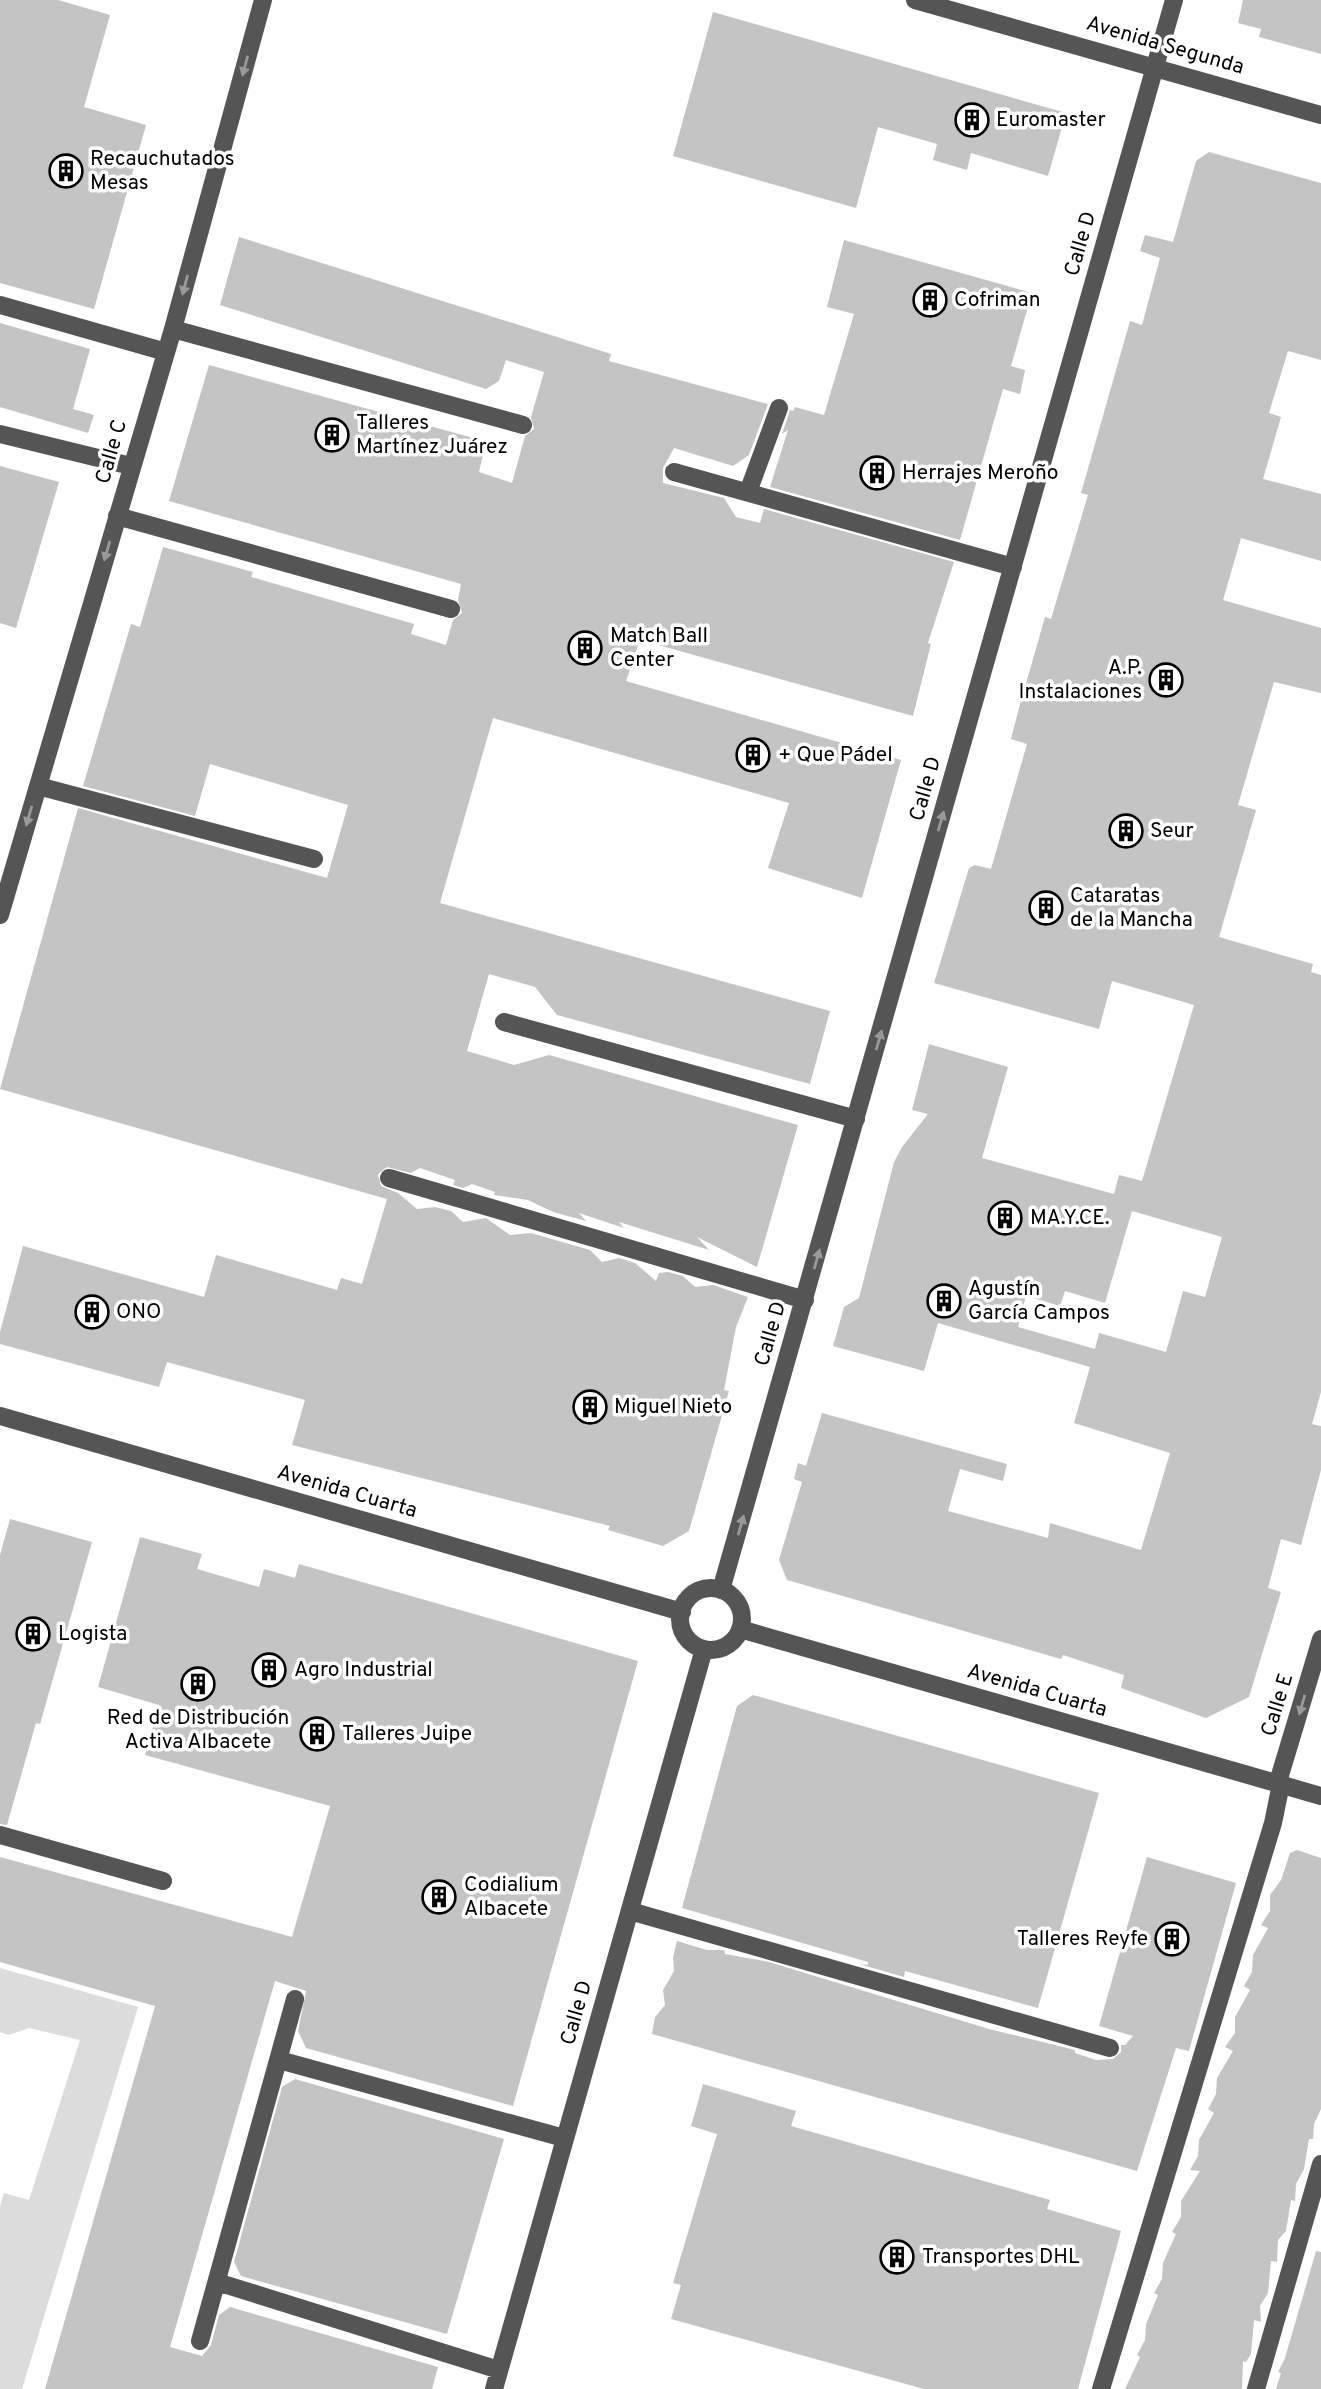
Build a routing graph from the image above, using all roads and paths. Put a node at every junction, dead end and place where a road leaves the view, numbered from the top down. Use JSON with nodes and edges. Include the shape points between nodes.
{"nodes":[{"id":1,"x":263,"y":0,"type":"edge"},
{"id":2,"x":915,"y":0,"type":"edge"},
{"id":3,"x":1174,"y":0,"type":"edge"},
{"id":4,"x":1156,"y":66,"type":"junction"},
{"id":5,"x":1321,"y":115,"type":"edge"},
{"id":6,"x":0,"y":305,"type":"edge"},
{"id":7,"x":173,"y":329,"type":"junction"},
{"id":8,"x":166,"y":352,"type":"junction"},
{"id":9,"x":779,"y":408,"type":"dead end"},
{"id":10,"x":523,"y":425,"type":"dead end"},
{"id":11,"x":0,"y":434,"type":"edge"},
{"id":12,"x":131,"y":466,"type":"junction"},
{"id":13,"x":674,"y":471,"type":"dead end"},
{"id":14,"x":748,"y":492,"type":"junction"},
{"id":15,"x":117,"y":516,"type":"junction"},
{"id":16,"x":1013,"y":567,"type":"junction"},
{"id":17,"x":452,"y":609,"type":"dead end"},
{"id":18,"x":38,"y":786,"type":"junction"},
{"id":19,"x":314,"y":859,"type":"dead end"},
{"id":20,"x":0,"y":915,"type":"edge"},
{"id":21,"x":504,"y":1022,"type":"dead end"},
{"id":22,"x":856,"y":1119,"type":"junction"},
{"id":23,"x":389,"y":1178,"type":"dead end"},
{"id":24,"x":805,"y":1300,"type":"junction"},
{"id":25,"x":0,"y":1416,"type":"edge"},
{"id":26,"x":721,"y":1590,"type":"junction"},
{"id":27,"x":682,"y":1612,"type":"junction"},
{"id":28,"x":740,"y":1629,"type":"junction"},
{"id":29,"x":1321,"y":1639,"type":"edge"},
{"id":30,"x":704,"y":1649,"type":"junction"},
{"id":31,"x":1279,"y":1784,"type":"junction"},
{"id":32,"x":1321,"y":1796,"type":"edge"},
{"id":33,"x":0,"y":1835,"type":"edge"},
{"id":34,"x":163,"y":1881,"type":"dead end"},
{"id":35,"x":630,"y":1911,"type":"junction"},
{"id":36,"x":295,"y":1999,"type":"dead end"},
{"id":37,"x":1110,"y":2048,"type":"dead end"},
{"id":38,"x":279,"y":2060,"type":"junction"},
{"id":39,"x":564,"y":2138,"type":"junction"},
{"id":40,"x":1321,"y":2164,"type":"edge"},
{"id":41,"x":217,"y":2283,"type":"junction"},
{"id":42,"x":200,"y":2341,"type":"dead end"},
{"id":43,"x":499,"y":2370,"type":"junction"},
{"id":44,"x":494,"y":2389,"type":"edge"},
{"id":45,"x":1101,"y":2389,"type":"edge"},
{"id":46,"x":1256,"y":2389,"type":"edge"}],
"edges":[{"from":1,"to":7,"type":"street","name":"Calle C","one_way":true},
{"from":2,"to":4,"type":"street","name":"Avenida Segunda"},
{"from":3,"to":4,"type":"street","name":"Calle D"},
{"from":4,"to":5,"type":"street","name":"Avenida Segunda"},
{"from":4,"to":16,"type":"street","name":"Calle D"},
{"from":6,"to":8,"type":"street"},
{"from":7,"to":8,"type":"street","name":"Calle C"},
{"from":7,"to":10,"type":"street"},
{"from":8,"to":12,"type":"street","name":"Calle C"},
{"from":9,"to":14,"type":"street"},
{"from":11,"to":12,"type":"street"},
{"from":12,"to":15,"type":"street","name":"Calle C"},
{"from":13,"to":14,"type":"street"},
{"from":14,"to":16,"type":"street"},
{"from":15,"to":17,"type":"street"},
{"from":15,"to":18,"type":"street","name":"Calle C","one_way":true},
{"from":22,"to":16,"type":"street","name":"Calle D","one_way":true},
{"from":18,"to":19,"type":"street"},
{"from":18,"to":20,"type":"street","name":"Calle C","one_way":true},
{"from":21,"to":22,"type":"street"},
{"from":24,"to":22,"type":"street","name":"Calle D","one_way":true},
{"from":23,"to":24,"type":"street"},
{"from":26,"to":24,"type":"street","name":"Calle D","one_way":true},
{"from":25,"to":27,"type":"street","name":"Avenida Cuarta"},
{"from":26,"to":27,"type":"street","via":[[700,1590]]},
{"from":26,"to":28,"type":"street","via":[[739,1605]]},
{"from":27,"to":30,"type":"street","via":[[686,1636]]},
{"from":28,"to":30,"type":"street","via":[[728,1645]]},
{"from":28,"to":31,"type":"street","name":"Avenida Cuarta"},
{"from":29,"to":31,"type":"street","name":"Calle E","one_way":true},
{"from":30,"to":35,"type":"street","name":"Calle D"},
{"from":31,"to":32,"type":"street","name":"Avenida Cuarta"},
{"from":31,"to":45,"type":"street","name":"Calle E","via":[[1273,1823]]},
{"from":33,"to":34,"type":"street"},
{"from":35,"to":37,"type":"street"},
{"from":35,"to":39,"type":"street","name":"Calle D"},
{"from":36,"to":38,"type":"street"},
{"from":38,"to":39,"type":"street"},
{"from":38,"to":41,"type":"street"},
{"from":39,"to":43,"type":"street","name":"Calle D"},
{"from":40,"to":46,"type":"street"},
{"from":41,"to":42,"type":"street"},
{"from":41,"to":43,"type":"street"},
{"from":43,"to":44,"type":"street","name":"Calle D"}]}
